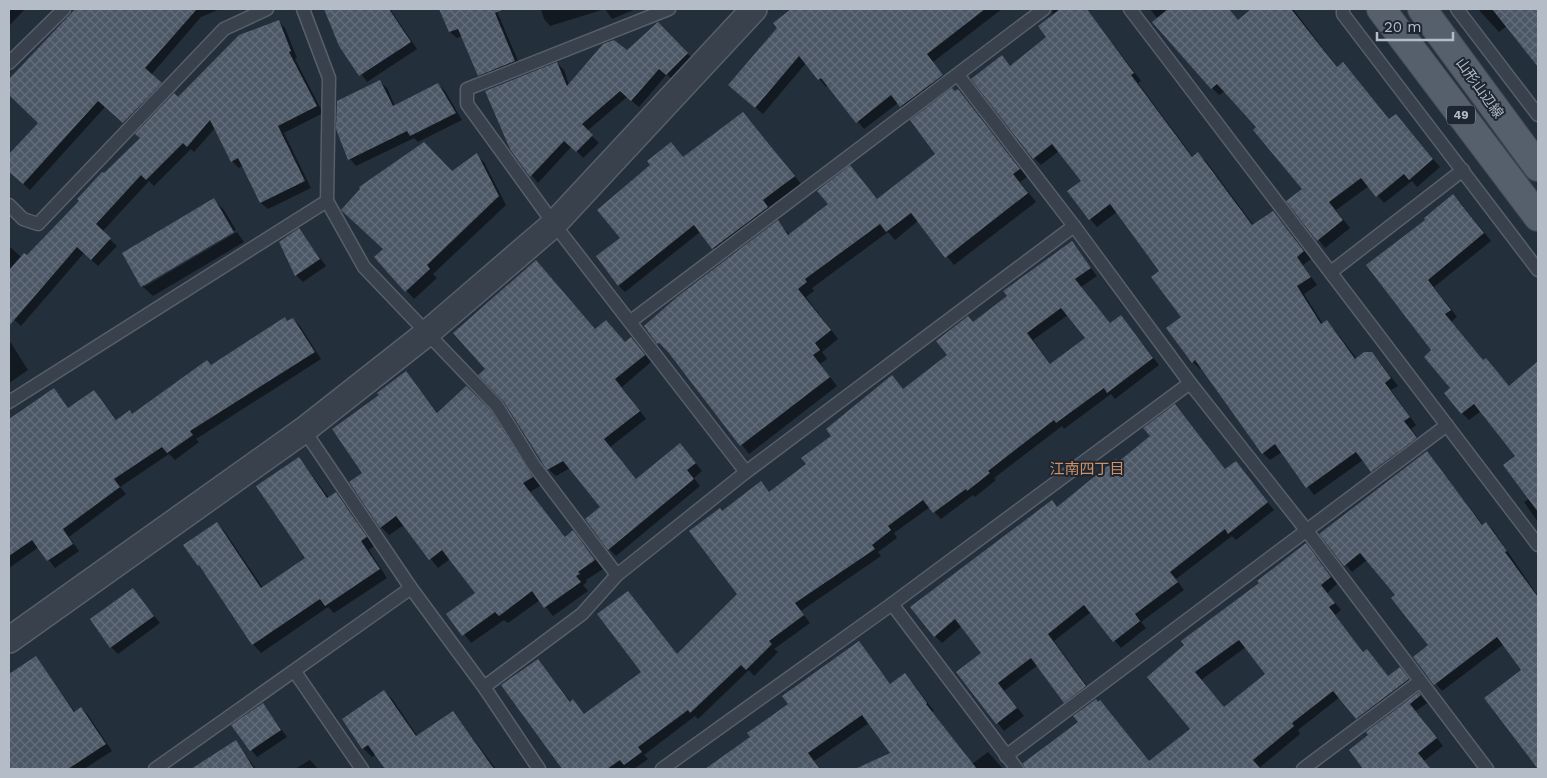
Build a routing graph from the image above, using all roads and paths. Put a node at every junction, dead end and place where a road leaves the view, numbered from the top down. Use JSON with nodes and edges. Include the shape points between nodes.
{"nodes":[{"id":1,"x":64,"y":9,"type":"edge"},
{"id":2,"x":267,"y":9,"type":"edge"},
{"id":3,"x":303,"y":9,"type":"edge"},
{"id":4,"x":669,"y":9,"type":"edge"},
{"id":5,"x":754,"y":9,"type":"edge"},
{"id":6,"x":1044,"y":9,"type":"edge"},
{"id":7,"x":1130,"y":9,"type":"edge"},
{"id":8,"x":1343,"y":9,"type":"edge"},
{"id":9,"x":1422,"y":9,"type":"edge"},
{"id":10,"x":1457,"y":9,"type":"edge"},
{"id":11,"x":1383,"y":11,"type":"edge"},
{"id":12,"x":9,"y":63,"type":"edge"},
{"id":13,"x":958,"y":75,"type":"junction"},
{"id":14,"x":1538,"y":115,"type":"edge"},
{"id":15,"x":1538,"y":167,"type":"edge"},
{"id":16,"x":1463,"y":170,"type":"junction"},
{"id":17,"x":327,"y":201,"type":"junction"},
{"id":18,"x":9,"y":205,"type":"edge"},
{"id":19,"x":1538,"y":217,"type":"edge"},
{"id":20,"x":554,"y":224,"type":"junction"},
{"id":21,"x":1074,"y":226,"type":"junction"},
{"id":22,"x":1538,"y":270,"type":"edge"},
{"id":23,"x":1332,"y":272,"type":"junction"},
{"id":24,"x":631,"y":321,"type":"junction"},
{"id":25,"x":426,"y":334,"type":"junction"},
{"id":26,"x":1190,"y":383,"type":"junction"},
{"id":27,"x":9,"y":402,"type":"edge"},
{"id":28,"x":1447,"y":426,"type":"junction"},
{"id":29,"x":304,"y":430,"type":"junction"},
{"id":30,"x":746,"y":472,"type":"junction"},
{"id":31,"x":1307,"y":531,"type":"junction"},
{"id":32,"x":1538,"y":545,"type":"edge"},
{"id":33,"x":617,"y":575,"type":"junction"},
{"id":34,"x":411,"y":588,"type":"junction"},
{"id":35,"x":892,"y":604,"type":"junction"},
{"id":36,"x":9,"y":640,"type":"edge"},
{"id":37,"x":295,"y":672,"type":"junction"},
{"id":38,"x":1419,"y":682,"type":"junction"},
{"id":39,"x":484,"y":687,"type":"junction"},
{"id":40,"x":1006,"y":756,"type":"junction"},
{"id":41,"x":172,"y":764,"type":"edge"},
{"id":42,"x":155,"y":769,"type":"edge"},
{"id":43,"x":362,"y":769,"type":"edge"},
{"id":44,"x":539,"y":769,"type":"edge"},
{"id":45,"x":662,"y":769,"type":"edge"},
{"id":46,"x":1018,"y":769,"type":"edge"},
{"id":47,"x":1303,"y":769,"type":"edge"},
{"id":48,"x":1487,"y":769,"type":"edge"}],
"edges":[{"from":1,"to":12,"type":"lane"},
{"from":2,"to":18,"type":"lane","via":[[224,28],[38,224],[23,220]]},
{"from":3,"to":17,"type":"lane","via":[[329,78]]},
{"from":4,"to":20,"type":"lane","via":[[467,89],[467,104]]},
{"from":5,"to":20,"type":"street"},
{"from":6,"to":13,"type":"lane"},
{"from":7,"to":23,"type":"lane"},
{"from":8,"to":16,"type":"lane","via":[[1343,14]]},
{"from":9,"to":15,"type":"main road","name":"山形山辺線","number":"49"},
{"from":10,"to":14,"type":"lane"},
{"from":11,"to":19,"type":"main road","number":"49"},
{"from":13,"to":21,"type":"lane"},
{"from":13,"to":24,"type":"lane"},
{"from":16,"to":22,"type":"lane"},
{"from":16,"to":23,"type":"lane"},
{"from":17,"to":25,"type":"lane","via":[[364,267]]},
{"from":17,"to":27,"type":"lane"},
{"from":20,"to":24,"type":"lane"},
{"from":20,"to":25,"type":"street"},
{"from":21,"to":26,"type":"lane"},
{"from":21,"to":30,"type":"lane"},
{"from":23,"to":28,"type":"lane"},
{"from":24,"to":30,"type":"lane"},
{"from":25,"to":29,"type":"street"},
{"from":25,"to":33,"type":"lane","via":[[497,406],[533,464]]},
{"from":26,"to":31,"type":"lane"},
{"from":26,"to":35,"type":"lane"},
{"from":28,"to":31,"type":"lane"},
{"from":28,"to":32,"type":"lane"},
{"from":29,"to":34,"type":"lane"},
{"from":29,"to":36,"type":"street"},
{"from":30,"to":33,"type":"lane"},
{"from":31,"to":38,"type":"lane"},
{"from":31,"to":40,"type":"lane"},
{"from":33,"to":39,"type":"lane","via":[[582,614]]},
{"from":34,"to":37,"type":"lane"},
{"from":34,"to":39,"type":"lane"},
{"from":35,"to":40,"type":"lane"},
{"from":35,"to":45,"type":"lane"},
{"from":37,"to":41,"type":"lane"},
{"from":37,"to":43,"type":"lane"},
{"from":38,"to":47,"type":"lane"},
{"from":38,"to":48,"type":"lane"},
{"from":39,"to":44,"type":"lane"},
{"from":40,"to":46,"type":"lane"},
{"from":41,"to":42,"type":"lane"}]}
